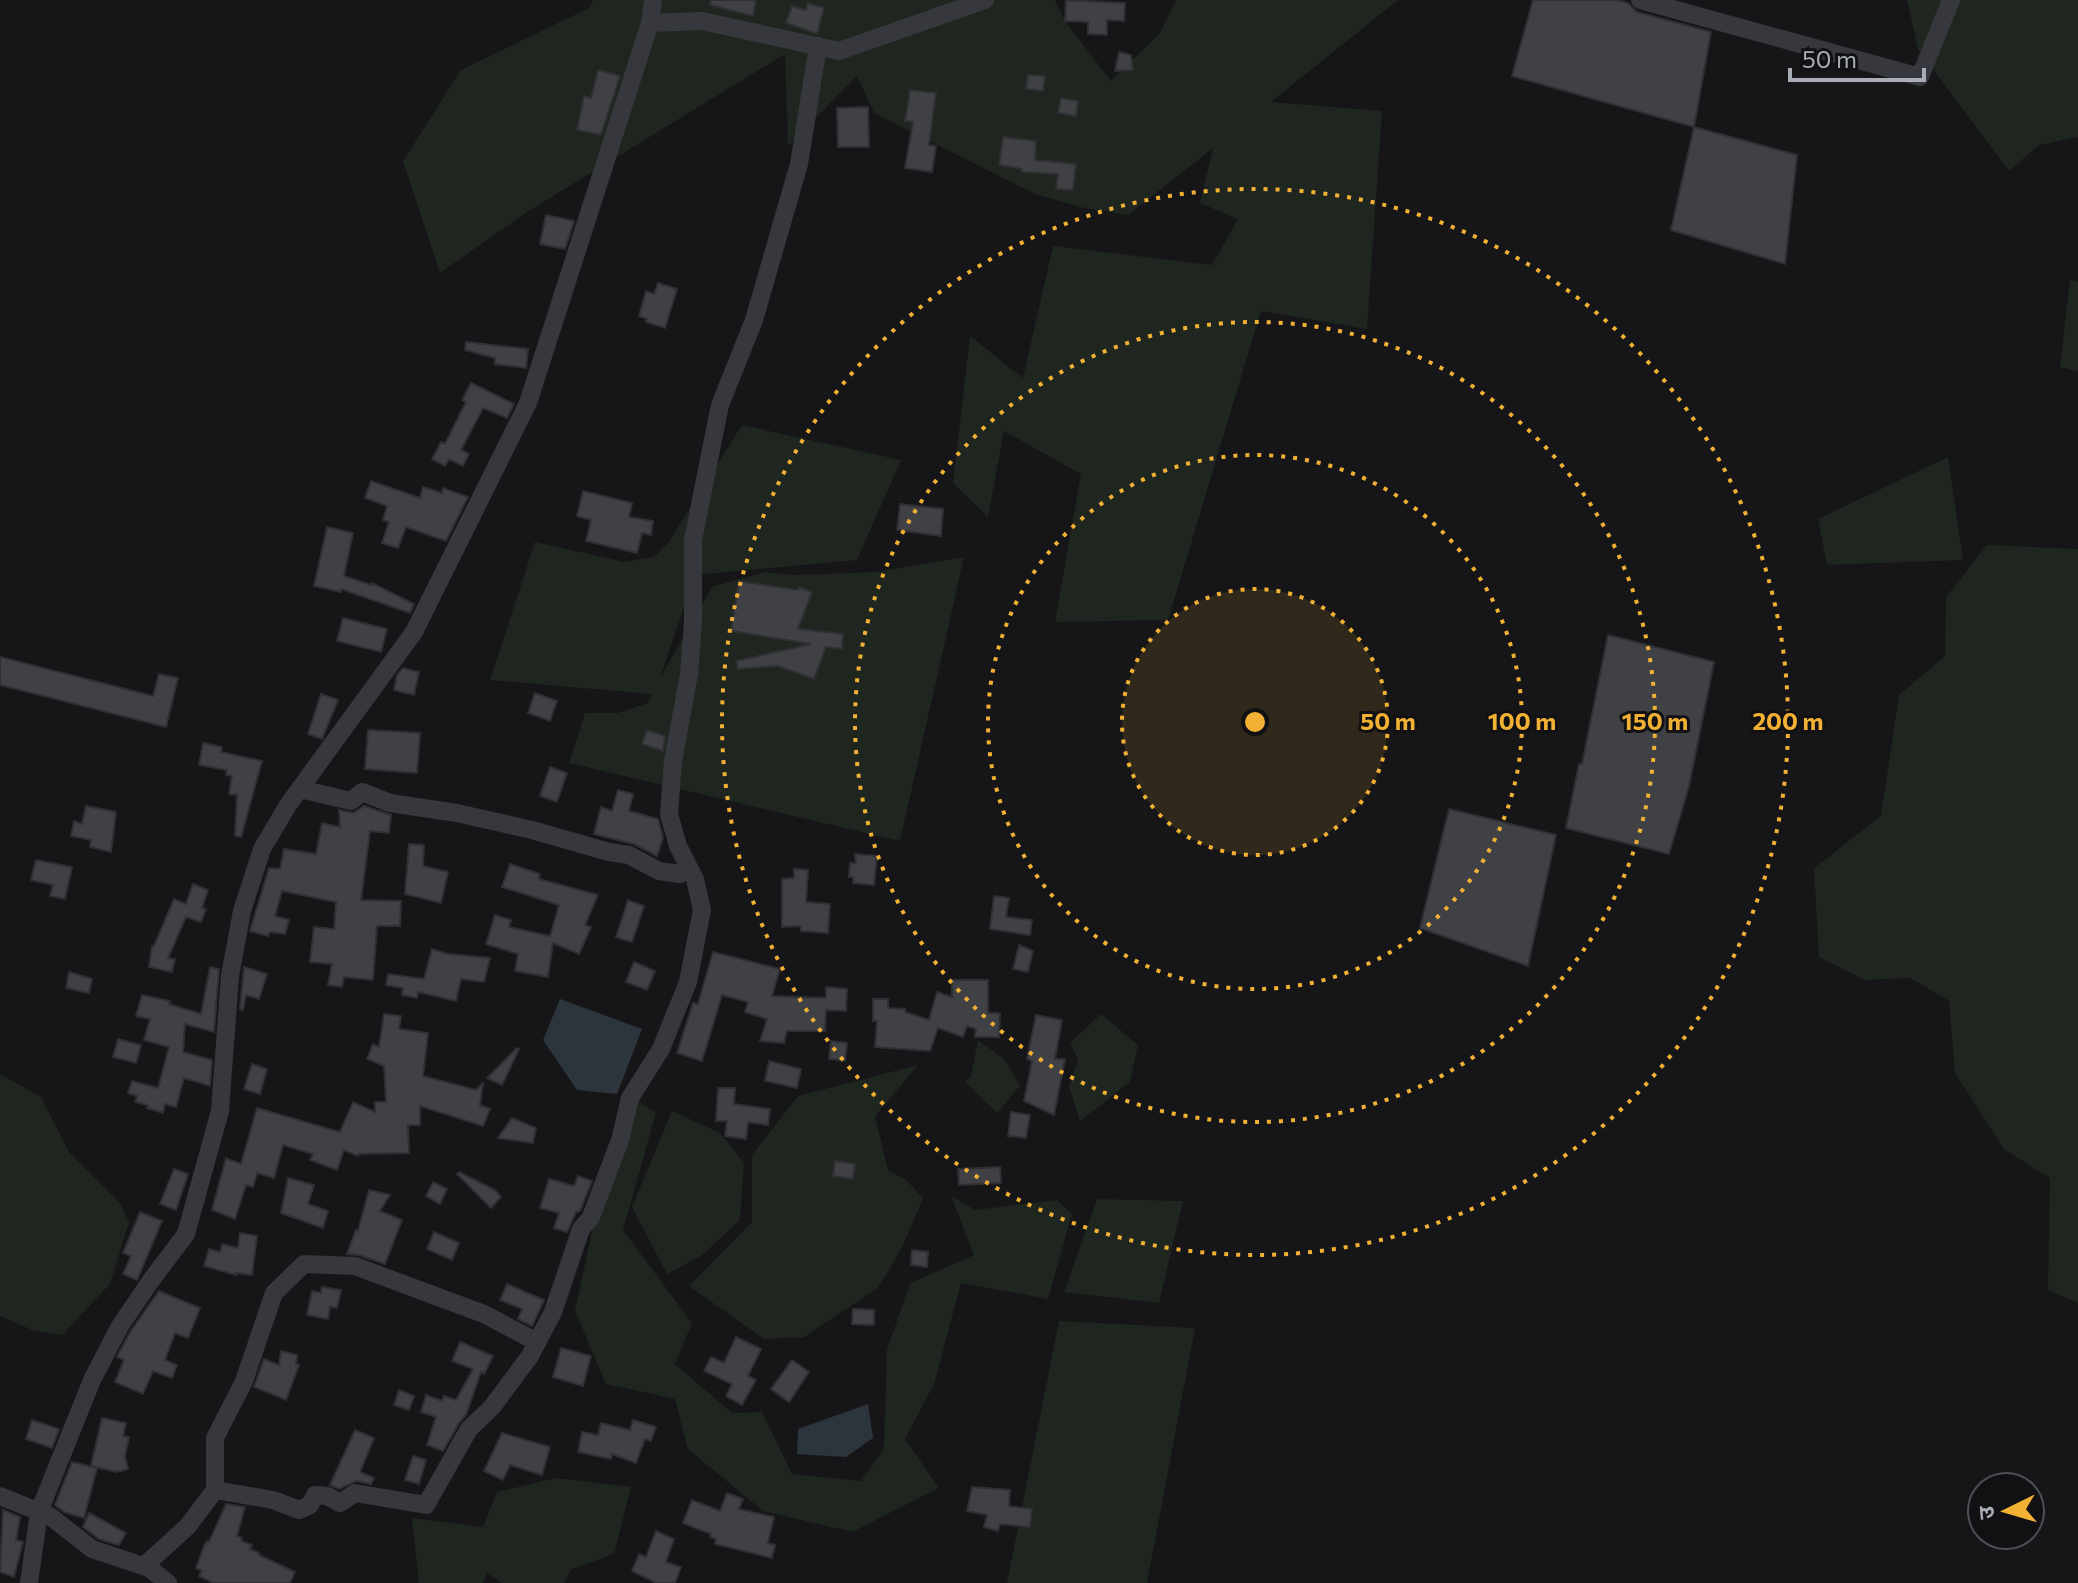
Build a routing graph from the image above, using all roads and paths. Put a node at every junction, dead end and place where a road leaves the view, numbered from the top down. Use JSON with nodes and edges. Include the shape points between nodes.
{"nodes":[{"id":1,"x":653,"y":0,"type":"edge"},
{"id":2,"x":985,"y":0,"type":"edge"},
{"id":3,"x":1640,"y":0,"type":"edge"},
{"id":4,"x":1951,"y":0,"type":"edge"},
{"id":5,"x":650,"y":23,"type":"junction"},
{"id":6,"x":818,"y":46,"type":"junction"},
{"id":7,"x":300,"y":789,"type":"junction"},
{"id":8,"x":689,"y":868,"type":"junction"},
{"id":9,"x":537,"y":1342,"type":"junction"},
{"id":10,"x":215,"y":1490,"type":"junction"},
{"id":11,"x":0,"y":1496,"type":"edge"},
{"id":12,"x":39,"y":1512,"type":"junction"},
{"id":13,"x":144,"y":1566,"type":"junction"},
{"id":14,"x":29,"y":1583,"type":"edge"},
{"id":15,"x":168,"y":1583,"type":"edge"}],
"edges":[{"from":1,"to":5,"type":"street"},
{"from":2,"to":6,"type":"street","via":[[839,51]]},
{"from":3,"to":4,"type":"street","via":[[1920,77]]},
{"from":5,"to":6,"type":"street","via":[[702,21]]},
{"from":5,"to":7,"type":"street","via":[[528,403],[414,632]]},
{"from":6,"to":8,"type":"street","via":[[799,164],[754,320],[720,405],[693,540],[689,674],[669,814]]},
{"from":7,"to":8,"type":"street","via":[[351,801],[362,792],[390,803],[457,813],[629,855],[659,871],[680,874]]},
{"from":7,"to":12,"type":"street","via":[[262,849],[242,911],[230,976],[220,1111],[186,1234],[120,1326],[92,1380]]},
{"from":8,"to":9,"type":"street","via":[[702,910],[688,982],[661,1049],[630,1098],[591,1217],[581,1229],[553,1312]]},
{"from":9,"to":10,"type":"street","via":[[492,1407],[469,1429],[426,1505],[355,1493],[340,1503],[320,1494],[299,1510]]},
{"from":9,"to":10,"type":"street","via":[[484,1314],[355,1266],[304,1264],[274,1293],[244,1381],[215,1438]]},
{"from":10,"to":13,"type":"street","via":[[188,1526]]},
{"from":11,"to":12,"type":"street"},
{"from":12,"to":13,"type":"street","via":[[92,1549]]},
{"from":12,"to":14,"type":"street"},
{"from":13,"to":15,"type":"street"}]}
